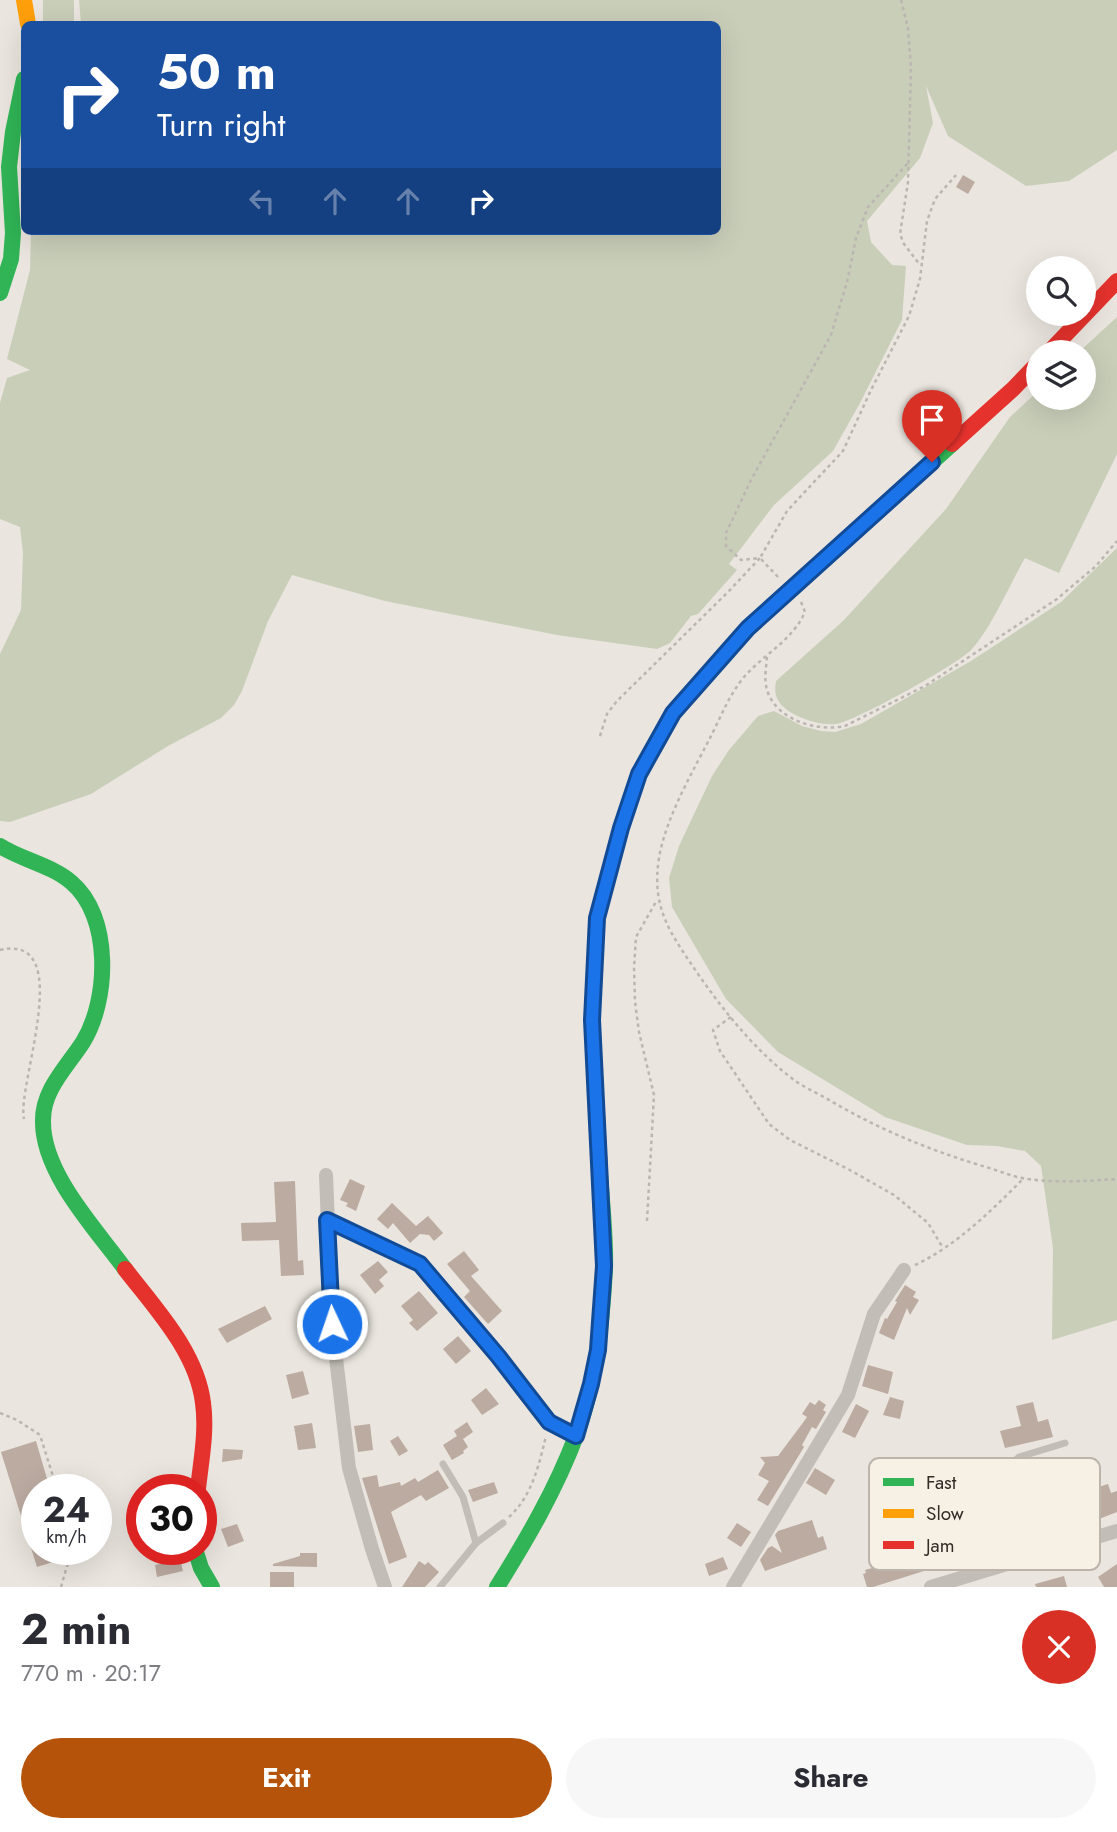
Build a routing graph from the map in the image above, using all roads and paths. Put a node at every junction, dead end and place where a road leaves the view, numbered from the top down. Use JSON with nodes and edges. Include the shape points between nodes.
{"nodes":[{"id":1,"x":24,"y":0,"type":"edge"},
{"id":2,"x":901,"y":0,"type":"edge"},
{"id":3,"x":27,"y":21,"type":"edge"},
{"id":4,"x":21,"y":96,"type":"edge"},
{"id":5,"x":908,"y":163,"type":"junction"},
{"id":6,"x":957,"y":175,"type":"dead end"},
{"id":7,"x":921,"y":266,"type":"junction"},
{"id":8,"x":1117,"y":281,"type":"edge"},
{"id":9,"x":0,"y":293,"type":"edge"},
{"id":10,"x":1060,"y":340,"type":"edge"},
{"id":11,"x":1026,"y":375,"type":"edge"},
{"id":12,"x":1117,"y":541,"type":"edge"},
{"id":13,"x":760,"y":558,"type":"junction"},
{"id":14,"x":790,"y":590,"type":"junction"},
{"id":15,"x":767,"y":657,"type":"junction"},
{"id":16,"x":600,"y":736,"type":"dead end"},
{"id":17,"x":0,"y":846,"type":"edge"},
{"id":18,"x":657,"y":900,"type":"junction"},
{"id":19,"x":0,"y":950,"type":"edge"},
{"id":20,"x":731,"y":1017,"type":"junction"},
{"id":21,"x":44,"y":1138,"type":"junction"},
{"id":22,"x":326,"y":1175,"type":"dead end"},
{"id":23,"x":1024,"y":1178,"type":"junction"},
{"id":24,"x":1117,"y":1179,"type":"edge"},
{"id":25,"x":327,"y":1220,"type":"junction"},
{"id":26,"x":647,"y":1222,"type":"dead end"},
{"id":27,"x":943,"y":1248,"type":"junction"},
{"id":28,"x":904,"y":1270,"type":"joint"},
{"id":29,"x":0,"y":1413,"type":"edge"},
{"id":30,"x":549,"y":1422,"type":"junction"},
{"id":31,"x":576,"y":1436,"type":"junction"},
{"id":32,"x":1065,"y":1443,"type":"dead end"},
{"id":33,"x":1018,"y":1458,"type":"edge"},
{"id":34,"x":443,"y":1464,"type":"dead end"},
{"id":35,"x":52,"y":1474,"type":"edge"},
{"id":36,"x":199,"y":1474,"type":"edge"},
{"id":37,"x":503,"y":1523,"type":"joint"},
{"id":38,"x":1117,"y":1531,"type":"edge"},
{"id":39,"x":1100,"y":1536,"type":"edge"},
{"id":40,"x":476,"y":1543,"type":"junction"},
{"id":41,"x":68,"y":1565,"type":"edge"},
{"id":42,"x":200,"y":1565,"type":"edge"},
{"id":43,"x":988,"y":1570,"type":"edge"},
{"id":44,"x":61,"y":1587,"type":"edge"},
{"id":45,"x":212,"y":1587,"type":"edge"},
{"id":46,"x":385,"y":1587,"type":"edge"},
{"id":47,"x":440,"y":1587,"type":"edge"},
{"id":48,"x":496,"y":1587,"type":"edge"},
{"id":49,"x":733,"y":1587,"type":"edge"},
{"id":50,"x":931,"y":1587,"type":"edge"}],
"edges":[{"from":1,"to":3,"type":"street"},
{"from":2,"to":5,"type":"path","via":[[911,68]]},
{"from":4,"to":9,"type":"street","via":[[10,158],[11,259]]},
{"from":5,"to":7,"type":"path","via":[[900,234]]},
{"from":5,"to":13,"type":"path","via":[[868,207],[831,335],[726,533],[726,546],[741,561]]},
{"from":6,"to":7,"type":"path","via":[[935,199]]},
{"from":7,"to":13,"type":"path","via":[[909,316],[843,451],[787,511]]},
{"from":8,"to":10,"type":"street"},
{"from":11,"to":14,"type":"street"},
{"from":12,"to":15,"type":"path","via":[[1057,600],[925,686],[845,726],[831,729],[807,724],[778,708],[766,687]]},
{"from":13,"to":14,"type":"path"},
{"from":13,"to":16,"type":"path","via":[[617,701]]},
{"from":14,"to":15,"type":"path","via":[[800,598],[805,612],[798,628]]},
{"from":14,"to":31,"type":"street","via":[[748,628],[673,713],[639,774],[597,918],[592,1020],[604,1266],[598,1350]]},
{"from":15,"to":18,"type":"path","via":[[727,699],[695,765],[660,855]]},
{"from":17,"to":21,"type":"street","via":[[51,869],[84,895],[96,919],[101,952],[100,1006],[47,1094]]},
{"from":18,"to":20,"type":"path","via":[[680,947]]},
{"from":18,"to":26,"type":"path","via":[[636,937],[634,968],[639,1032],[654,1096]]},
{"from":19,"to":21,"type":"path","via":[[20,949],[27,954],[40,979],[39,1016],[23,1115],[27,1126]]},
{"from":20,"to":23,"type":"path","via":[[753,1044],[795,1081],[846,1110],[893,1135]]},
{"from":20,"to":27,"type":"path","via":[[713,1030],[720,1051],[769,1124],[790,1140],[894,1195],[928,1223]]},
{"from":21,"to":36,"type":"street","via":[[57,1173],[174,1334],[196,1374],[204,1410]]},
{"from":22,"to":25,"type":"street"},
{"from":23,"to":24,"type":"path","via":[[1068,1182]]},
{"from":23,"to":27,"type":"path"},
{"from":25,"to":30,"type":"street","via":[[420,1264]]},
{"from":25,"to":46,"type":"street","via":[[332,1324],[349,1468]]},
{"from":27,"to":28,"type":"path"},
{"from":28,"to":49,"type":"street","via":[[874,1314],[848,1395]]},
{"from":29,"to":35,"type":"path","via":[[40,1434]]},
{"from":30,"to":31,"type":"street"},
{"from":30,"to":37,"type":"path","via":[[538,1472],[519,1508]]},
{"from":31,"to":48,"type":"street","via":[[531,1531]]},
{"from":32,"to":33,"type":"lane"},
{"from":34,"to":40,"type":"lane","via":[[463,1497]]},
{"from":37,"to":40,"type":"lane"},
{"from":38,"to":39,"type":"street"},
{"from":40,"to":47,"type":"lane"},
{"from":41,"to":44,"type":"path"},
{"from":42,"to":45,"type":"street"},
{"from":43,"to":50,"type":"street"}]}
